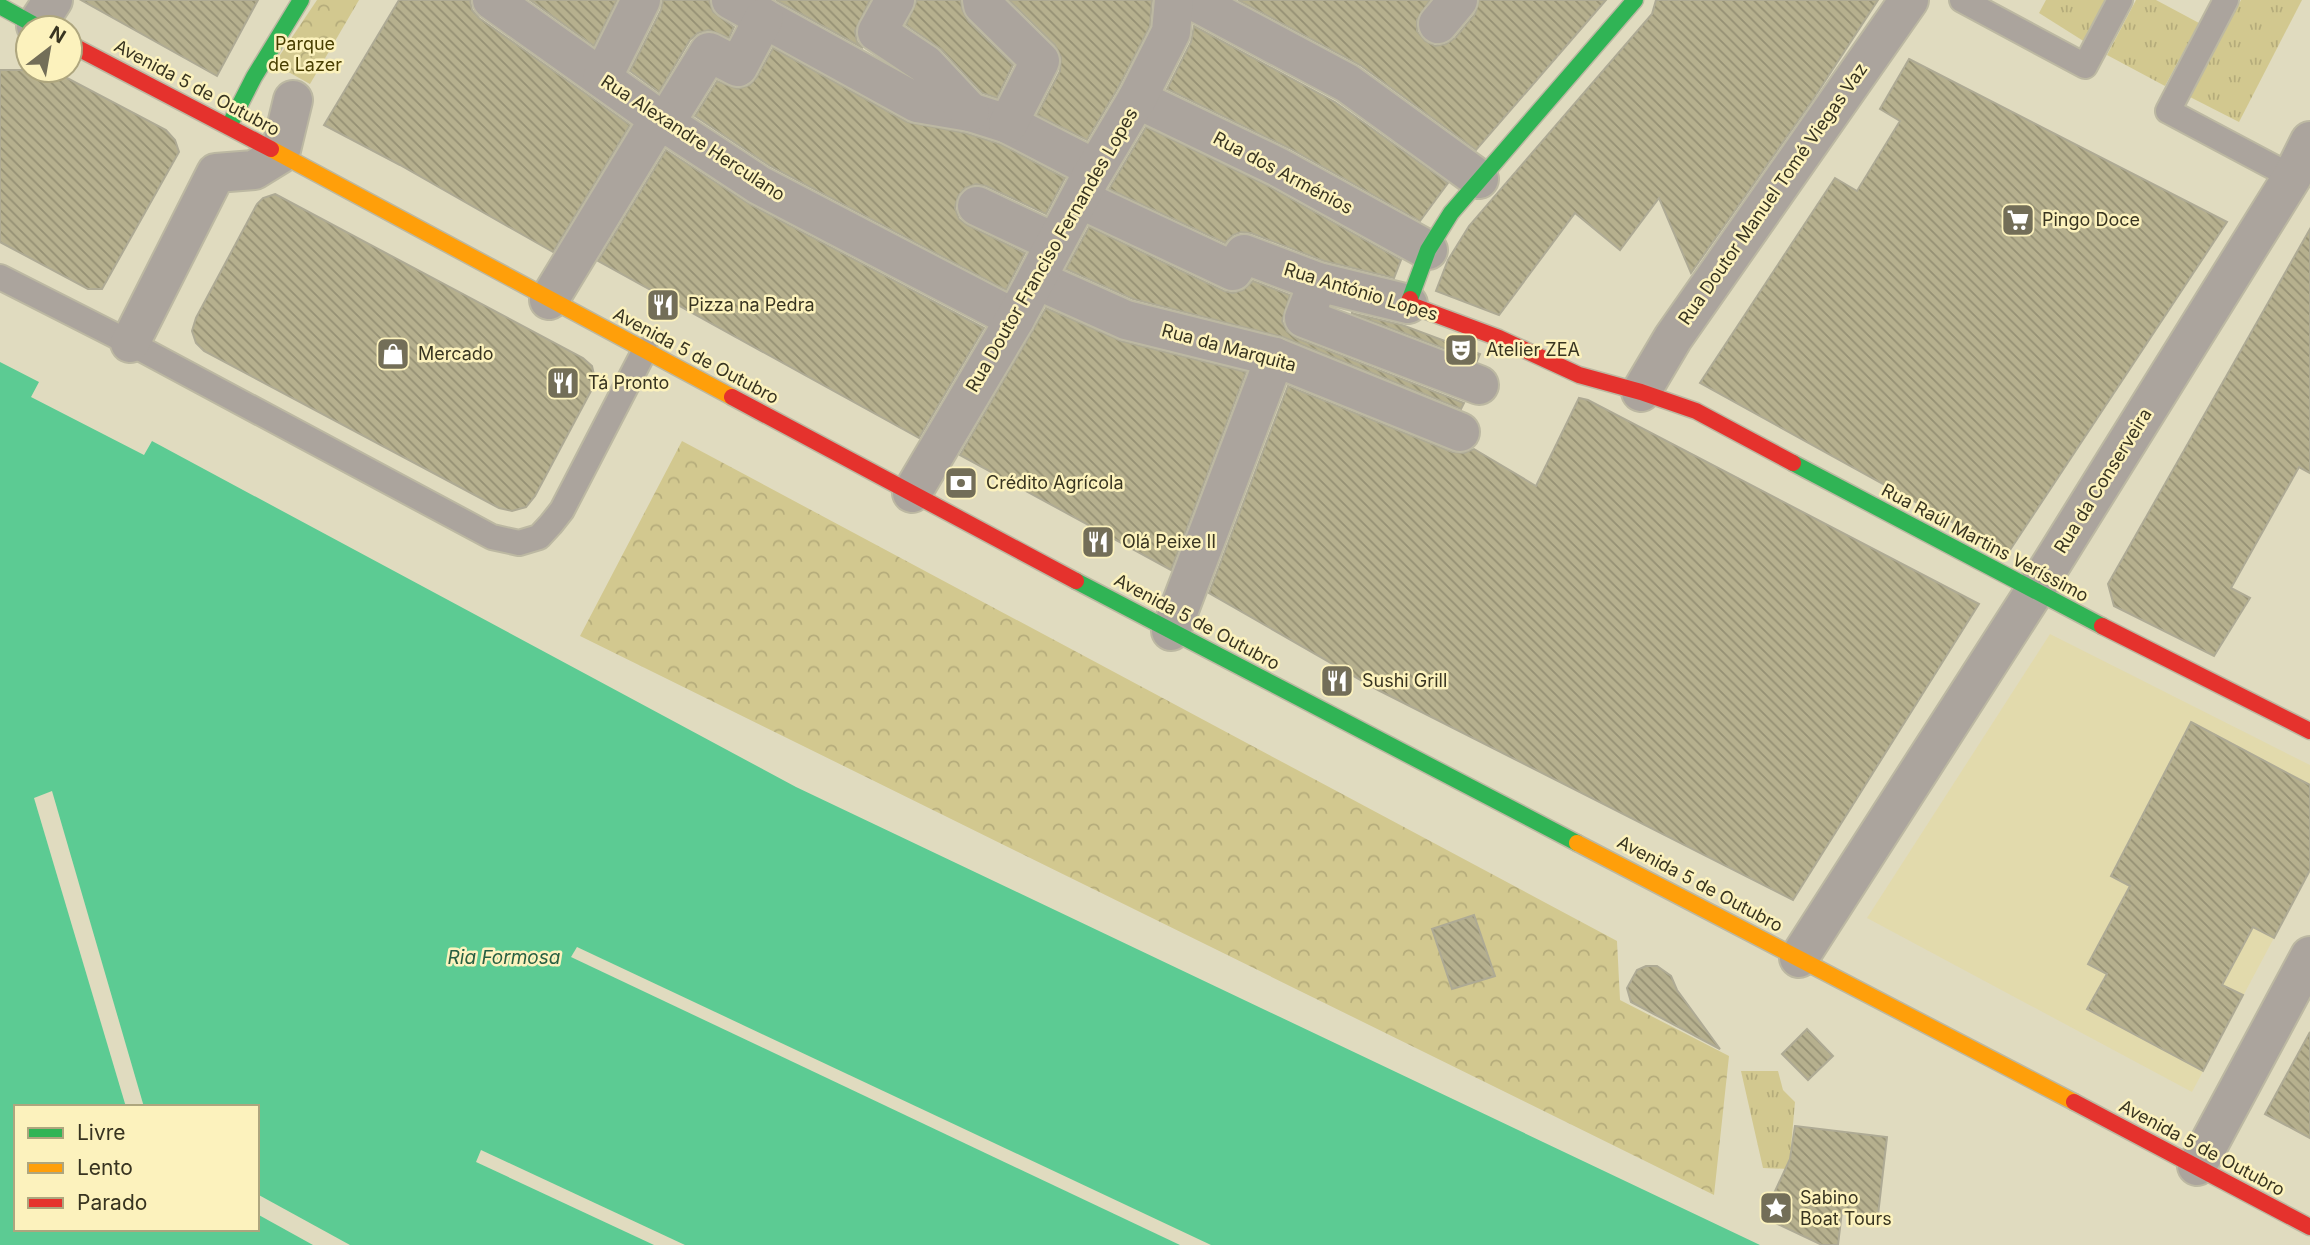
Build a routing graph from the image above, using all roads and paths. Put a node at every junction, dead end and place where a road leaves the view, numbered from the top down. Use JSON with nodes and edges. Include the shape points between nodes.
{"nodes":[{"id":1,"x":301,"y":0,"type":"edge"},
{"id":2,"x":492,"y":0,"type":"edge"},
{"id":3,"x":641,"y":0,"type":"edge"},
{"id":4,"x":731,"y":0,"type":"edge"},
{"id":5,"x":894,"y":0,"type":"edge"},
{"id":6,"x":982,"y":0,"type":"edge"},
{"id":7,"x":1174,"y":0,"type":"edge"},
{"id":8,"x":1192,"y":0,"type":"edge"},
{"id":9,"x":1635,"y":0,"type":"edge"},
{"id":10,"x":1909,"y":0,"type":"edge"},
{"id":11,"x":1962,"y":0,"type":"edge"},
{"id":12,"x":2120,"y":0,"type":"edge"},
{"id":13,"x":2226,"y":0,"type":"edge"},
{"id":14,"x":0,"y":6,"type":"edge"},
{"id":15,"x":29,"y":14,"type":"edge"},
{"id":16,"x":764,"y":18,"type":"junction"},
{"id":17,"x":84,"y":51,"type":"edge"},
{"id":18,"x":602,"y":78,"type":"junction"},
{"id":19,"x":1137,"y":99,"type":"junction"},
{"id":20,"x":293,"y":100,"type":"dead end"},
{"id":21,"x":970,"y":112,"type":"junction"},
{"id":22,"x":662,"y":121,"type":"junction"},
{"id":23,"x":1008,"y":124,"type":"junction"},
{"id":24,"x":229,"y":126,"type":"junction"},
{"id":25,"x":2310,"y":141,"type":"edge"},
{"id":26,"x":280,"y":153,"type":"junction"},
{"id":27,"x":2292,"y":177,"type":"junction"},
{"id":28,"x":1479,"y":179,"type":"junction"},
{"id":29,"x":1088,"y":184,"type":"junction"},
{"id":30,"x":977,"y":206,"type":"dead end"},
{"id":31,"x":1055,"y":243,"type":"junction"},
{"id":32,"x":1428,"y":250,"type":"junction"},
{"id":33,"x":0,"y":277,"type":"edge"},
{"id":34,"x":1037,"y":280,"type":"junction"},
{"id":35,"x":1318,"y":282,"type":"junction"},
{"id":36,"x":549,"y":300,"type":"junction"},
{"id":37,"x":1408,"y":304,"type":"junction"},
{"id":38,"x":1015,"y":318,"type":"junction"},
{"id":39,"x":130,"y":343,"type":"junction"},
{"id":40,"x":645,"y":350,"type":"junction"},
{"id":41,"x":1275,"y":357,"type":"junction"},
{"id":42,"x":1479,"y":386,"type":"dead end"},
{"id":43,"x":1642,"y":392,"type":"junction"},
{"id":44,"x":1460,"y":432,"type":"dead end"},
{"id":45,"x":912,"y":493,"type":"junction"},
{"id":46,"x":2034,"y":592,"type":"junction"},
{"id":47,"x":1171,"y":631,"type":"junction"},
{"id":48,"x":2310,"y":731,"type":"edge"},
{"id":49,"x":2310,"y":956,"type":"edge"},
{"id":50,"x":1799,"y":958,"type":"junction"},
{"id":51,"x":2197,"y":1166,"type":"junction"},
{"id":52,"x":2310,"y":1227,"type":"edge"}],
"edges":[{"from":1,"to":24,"type":"main road"},
{"from":2,"to":18,"type":"street","name":"Rua Alexandre Herculano"},
{"from":3,"to":18,"type":"street"},
{"from":4,"to":16,"type":"street"},
{"from":5,"to":21,"type":"street","via":[[877,32],[925,64]]},
{"from":6,"to":23,"type":"street","via":[[1040,61]]},
{"from":7,"to":19,"type":"street","name":"Rua Doutor Franciso Fernandes Lopes","via":[[1171,32]]},
{"from":8,"to":28,"type":"street","via":[[1347,83]]},
{"from":9,"to":28,"type":"main road"},
{"from":10,"to":43,"type":"street","name":"Rua Doutor Manuel Tomé Viegas Vaz","via":[[1673,338]]},
{"from":11,"to":12,"type":"lane","via":[[2085,66]]},
{"from":13,"to":27,"type":"lane","via":[[2168,111]]},
{"from":14,"to":15,"type":"main road"},
{"from":16,"to":21,"type":"street","via":[[917,103]]},
{"from":16,"to":22,"type":"street","via":[[738,67],[709,52]]},
{"from":17,"to":24,"type":"main road","name":"Avenida 5 de Outubro"},
{"from":18,"to":22,"type":"street","name":"Rua Alexandre Herculano"},
{"from":19,"to":29,"type":"street","name":"Rua Doutor Franciso Fernandes Lopes"},
{"from":19,"to":32,"type":"street","name":"Rua dos Arménios","via":[[1278,167]]},
{"from":20,"to":26,"type":"street"},
{"from":21,"to":23,"type":"street"},
{"from":22,"to":36,"type":"street"},
{"from":22,"to":38,"type":"street","name":"Rua Alexandre Herculano","via":[[759,186]]},
{"from":23,"to":29,"type":"street"},
{"from":24,"to":26,"type":"main road","name":"Avenida 5 de Outubro"},
{"from":25,"to":27,"type":"street","name":"Rua da Conserveira"},
{"from":26,"to":36,"type":"main road","name":"Avenida 5 de Outubro"},
{"from":26,"to":39,"type":"street","via":[[254,170],[216,173]]},
{"from":27,"to":46,"type":"street","name":"Rua da Conserveira"},
{"from":28,"to":32,"type":"main road"},
{"from":29,"to":31,"type":"street","name":"Rua Doutor Franciso Fernandes Lopes"},
{"from":29,"to":35,"type":"street","name":"Rua António Lopes","via":[[1233,271],[1244,254]]},
{"from":30,"to":31,"type":"street"},
{"from":31,"to":34,"type":"street","name":"Rua Doutor Franciso Fernandes Lopes"},
{"from":32,"to":37,"type":"main road"},
{"from":33,"to":39,"type":"lane"},
{"from":34,"to":38,"type":"street","name":"Rua Doutor Franciso Fernandes Lopes"},
{"from":34,"to":41,"type":"street","name":"Rua da Marquita","via":[[1126,320]]},
{"from":35,"to":37,"type":"street","name":"Rua António Lopes"},
{"from":35,"to":42,"type":"street","via":[[1304,318]]},
{"from":36,"to":40,"type":"main road","name":"Avenida 5 de Outubro"},
{"from":37,"to":43,"type":"main road","name":"Rua António Lopes","via":[[1579,375]]},
{"from":38,"to":45,"type":"street","name":"Rua Doutor Franciso Fernandes Lopes"},
{"from":39,"to":40,"type":"lane","via":[[492,537],[519,543],[539,537],[562,510]]},
{"from":40,"to":45,"type":"main road","name":"Avenida 5 de Outubro"},
{"from":41,"to":44,"type":"street","name":"Rua da Marquita"},
{"from":41,"to":47,"type":"street"},
{"from":43,"to":46,"type":"main road","name":"Rua Raúl Martins Veríssimo","via":[[1696,411]]},
{"from":45,"to":47,"type":"main road","name":"Avenida 5 de Outubro"},
{"from":46,"to":48,"type":"main road","name":"Rua Raúl Martins Veríssimo"},
{"from":46,"to":50,"type":"street","name":"Rua da Conserveira"},
{"from":47,"to":50,"type":"main road","name":"Avenida 5 de Outubro"},
{"from":49,"to":51,"type":"street"},
{"from":50,"to":51,"type":"main road","name":"Avenida 5 de Outubro"},
{"from":51,"to":52,"type":"main road","name":"Avenida 5 de Outubro"}]}
